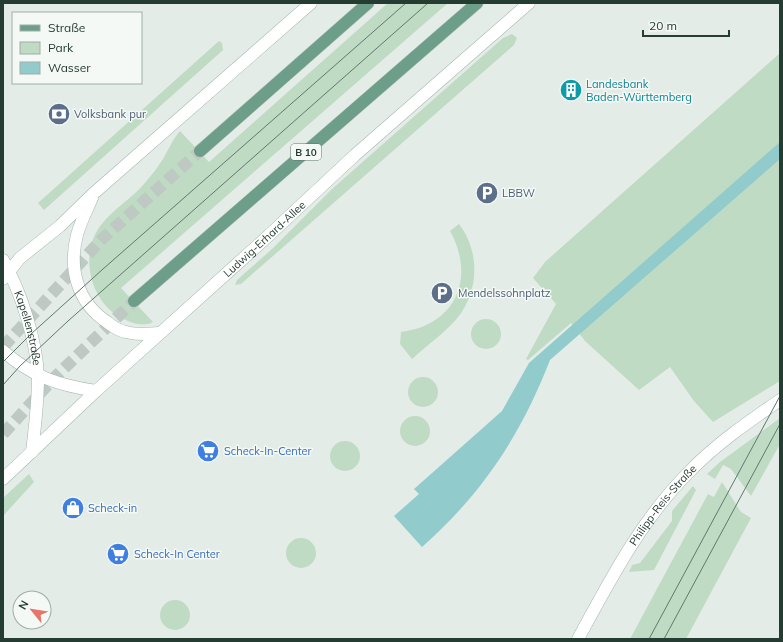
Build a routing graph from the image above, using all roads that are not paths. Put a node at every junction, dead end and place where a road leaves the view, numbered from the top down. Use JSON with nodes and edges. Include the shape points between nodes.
{"nodes":[{"id":1,"x":311,"y":3,"type":"edge"},
{"id":2,"x":368,"y":3,"type":"edge"},
{"id":3,"x":477,"y":3,"type":"edge"},
{"id":4,"x":529,"y":3,"type":"edge"},
{"id":5,"x":200,"y":151,"type":"tunnel mouth"},
{"id":6,"x":94,"y":193,"type":"junction"},
{"id":7,"x":3,"y":260,"type":"edge"},
{"id":8,"x":6,"y":276,"type":"edge"},
{"id":9,"x":134,"y":301,"type":"tunnel mouth"},
{"id":10,"x":160,"y":333,"type":"junction"},
{"id":11,"x":3,"y":351,"type":"edge"},
{"id":12,"x":38,"y":376,"type":"junction"},
{"id":13,"x":96,"y":391,"type":"junction"},
{"id":14,"x":780,"y":400,"type":"edge"},
{"id":15,"x":32,"y":452,"type":"junction"},
{"id":16,"x":3,"y":479,"type":"edge"},
{"id":17,"x":578,"y":639,"type":"edge"}],
"edges":[{"from":1,"to":6,"type":"main road"},
{"from":2,"to":5,"type":"main road"},
{"from":3,"to":9,"type":"main road","number":"B 10"},
{"from":4,"to":10,"type":"main road","name":"Ludwig-Erhard-Allee","via":[[355,155]]},
{"from":6,"to":8,"type":"main road","via":[[60,226],[20,258]]},
{"from":6,"to":10,"type":"main road","via":[[76,236],[74,261],[79,291],[87,305],[110,325],[130,333]]},
{"from":7,"to":8,"type":"main road","name":"Kapellenstraße"},
{"from":8,"to":12,"type":"main road","name":"Kapellenstraße","via":[[31,334]]},
{"from":10,"to":13,"type":"main road","name":"Ludwig-Erhard-Allee"},
{"from":11,"to":12,"type":"main road","name":"Kapellenstraße","via":[[20,366]]},
{"from":12,"to":13,"type":"main road","name":"Kapellenstraße","via":[[57,384]]},
{"from":12,"to":15,"type":"main road","name":"Kapellenstraße"},
{"from":13,"to":15,"type":"main road","name":"Ludwig-Erhard-Allee"},
{"from":14,"to":17,"type":"main road","name":"Philipp-Reis-Straße","via":[[712,450],[671,492],[618,565]]},
{"from":15,"to":16,"type":"main road","name":"Ludwig-Erhard-Allee"}]}
